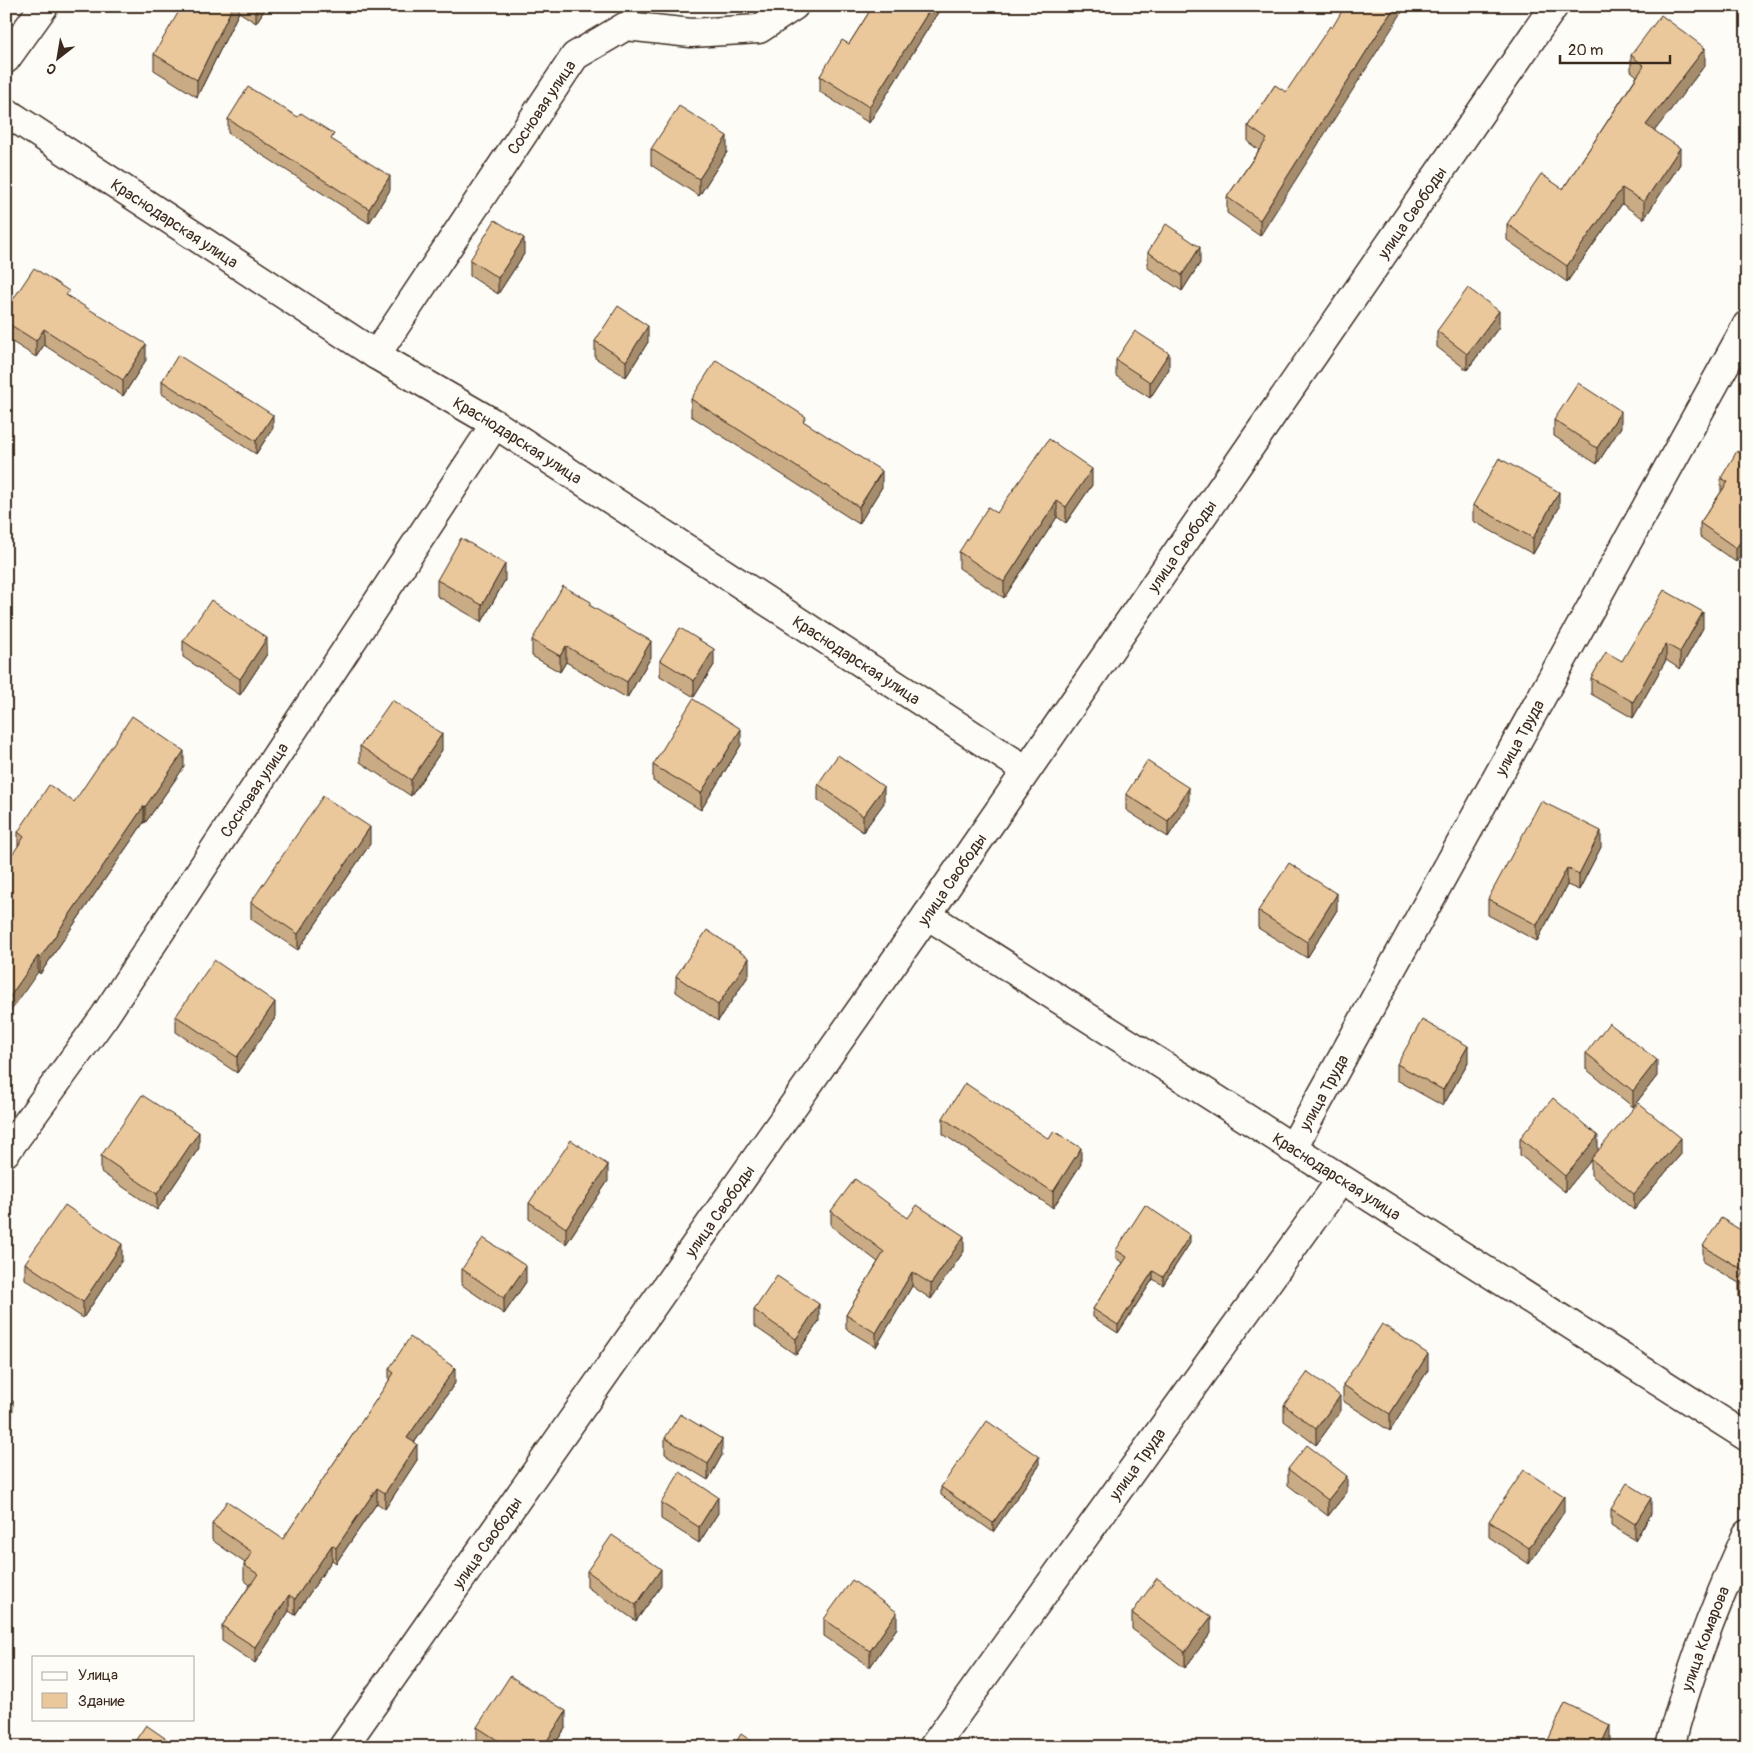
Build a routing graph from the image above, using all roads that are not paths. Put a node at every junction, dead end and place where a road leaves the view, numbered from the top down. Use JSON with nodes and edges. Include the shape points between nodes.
{"nodes":[{"id":1,"x":44,"y":6,"type":"edge"},
{"id":2,"x":794,"y":6,"type":"edge"},
{"id":3,"x":1554,"y":6,"type":"edge"},
{"id":4,"x":6,"y":59,"type":"edge"},
{"id":5,"x":6,"y":112,"type":"edge"},
{"id":6,"x":1747,"y":325,"type":"edge"},
{"id":7,"x":376,"y":355,"type":"junction"},
{"id":8,"x":495,"y":424,"type":"junction"},
{"id":9,"x":1026,"y":770,"type":"junction"},
{"id":10,"x":927,"y":915,"type":"junction"},
{"id":11,"x":1292,"y":1149,"type":"junction"},
{"id":12,"x":6,"y":1152,"type":"edge"},
{"id":13,"x":1341,"y":1180,"type":"junction"},
{"id":14,"x":1747,"y":1437,"type":"edge"},
{"id":15,"x":1747,"y":1534,"type":"edge"},
{"id":16,"x":344,"y":1747,"type":"edge"},
{"id":17,"x":932,"y":1747,"type":"edge"},
{"id":18,"x":1670,"y":1747,"type":"edge"}],
"edges":[{"from":1,"to":4,"type":"street"},
{"from":2,"to":7,"type":"street","name":"Сосновая улица","via":[[759,29],[691,33],[626,26],[575,56]]},
{"from":3,"to":9,"type":"street","name":"улица Свободы"},
{"from":5,"to":7,"type":"street","name":"Краснодарская улица"},
{"from":6,"to":11,"type":"street","name":"улица Труда"},
{"from":7,"to":8,"type":"street","name":"Краснодарская улица"},
{"from":8,"to":9,"type":"street","name":"Краснодарская улица"},
{"from":8,"to":12,"type":"street","name":"Сосновая улица","via":[[104,1018]]},
{"from":9,"to":10,"type":"street","name":"улица Свободы"},
{"from":10,"to":11,"type":"street","name":"Краснодарская улица"},
{"from":10,"to":16,"type":"street","name":"улица Свободы"},
{"from":11,"to":13,"type":"street","name":"Краснодарская улица"},
{"from":13,"to":14,"type":"street","name":"Краснодарская улица"},
{"from":13,"to":17,"type":"street","name":"улица Труда"},
{"from":15,"to":18,"type":"street","name":"улица Комарова","via":[[1719,1596],[1681,1704]]}]}
